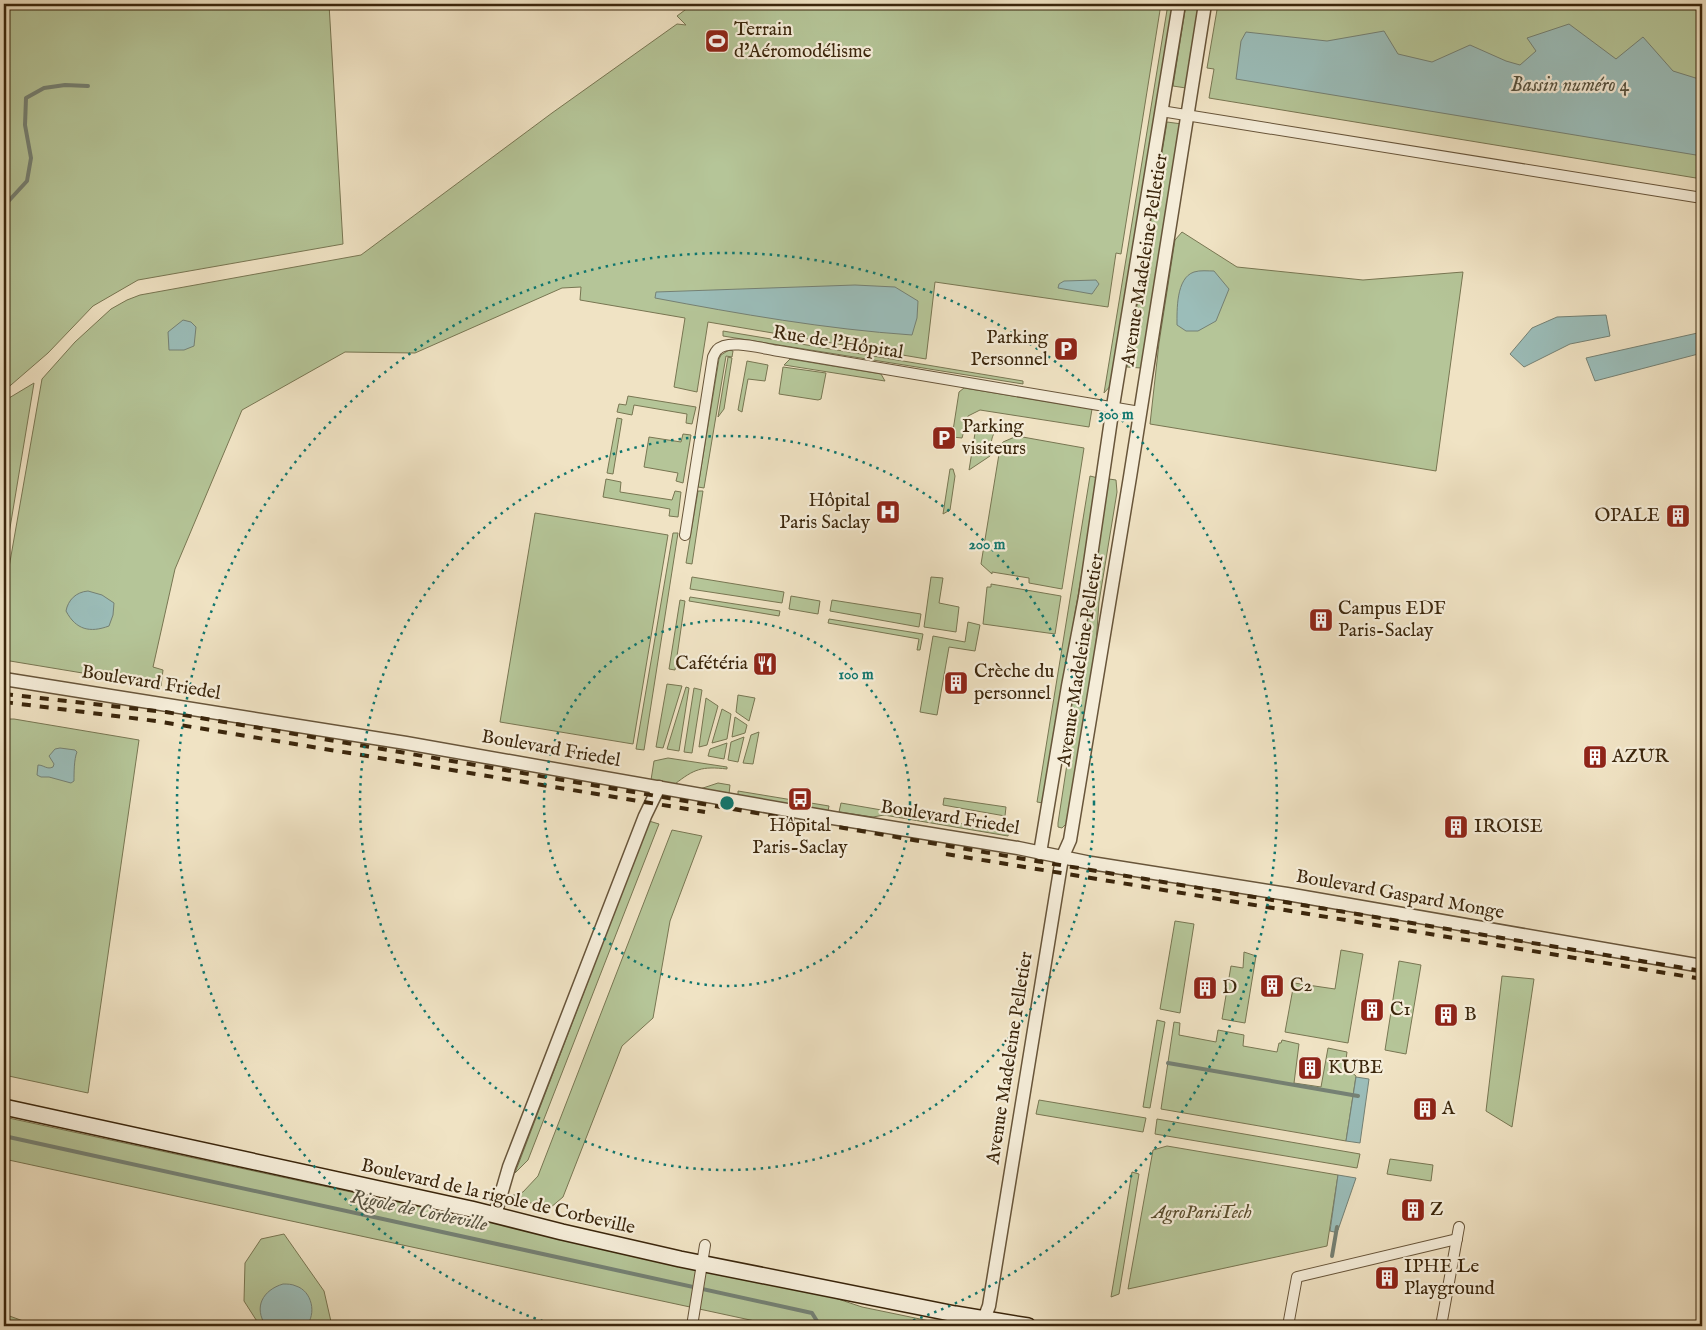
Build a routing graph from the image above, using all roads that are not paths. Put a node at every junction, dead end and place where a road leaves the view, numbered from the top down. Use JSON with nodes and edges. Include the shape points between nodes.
{"nodes":[{"id":1,"x":1179,"y":4,"type":"edge"},
{"id":2,"x":1205,"y":4,"type":"edge"},
{"id":3,"x":1161,"y":111,"type":"junction"},
{"id":4,"x":1187,"y":116,"type":"junction"},
{"id":5,"x":1702,"y":198,"type":"edge"},
{"id":6,"x":1113,"y":406,"type":"junction"},
{"id":7,"x":1140,"y":412,"type":"junction"},
{"id":8,"x":685,"y":535,"type":"dead end"},
{"id":9,"x":4,"y":679,"type":"edge"},
{"id":10,"x":659,"y":787,"type":"junction"},
{"id":11,"x":1040,"y":853,"type":"junction"},
{"id":12,"x":1062,"y":858,"type":"junction"},
{"id":13,"x":1091,"y":863,"type":"joint"},
{"id":14,"x":1702,"y":966,"type":"edge"},
{"id":15,"x":4,"y":1107,"type":"edge"},
{"id":16,"x":495,"y":1215,"type":"junction"},
{"id":17,"x":1459,"y":1227,"type":"dead end"},
{"id":18,"x":1457,"y":1239,"type":"junction"},
{"id":19,"x":705,"y":1244,"type":"dead end"},
{"id":20,"x":702,"y":1264,"type":"junction"},
{"id":21,"x":982,"y":1323,"type":"edge"},
{"id":22,"x":692,"y":1326,"type":"edge"},
{"id":23,"x":1028,"y":1326,"type":"edge"},
{"id":24,"x":1288,"y":1326,"type":"edge"},
{"id":25,"x":1441,"y":1326,"type":"edge"}],
"edges":[{"from":1,"to":3,"type":"street","name":"Avenue Madeleine Pelletier"},
{"from":2,"to":4,"type":"street","name":"Avenue Madeleine Pelletier"},
{"from":3,"to":4,"type":"street"},
{"from":3,"to":6,"type":"street","name":"Avenue Madeleine Pelletier"},
{"from":4,"to":5,"type":"street"},
{"from":4,"to":7,"type":"street","name":"Avenue Madeleine Pelletier"},
{"from":6,"to":7,"type":"street","name":"Rue de l'Hôpital"},
{"from":6,"to":8,"type":"street","name":"Rue de l'Hôpital","via":[[724,345],[713,357]]},
{"from":6,"to":11,"type":"street","name":"Avenue Madeleine Pelletier","via":[[1085,597]]},
{"from":7,"to":12,"type":"street","name":"Avenue Madeleine Pelletier","via":[[1070,840]]},
{"from":9,"to":10,"type":"street","name":"Boulevard Friedel"},
{"from":10,"to":11,"type":"street","name":"Boulevard Friedel"},
{"from":10,"to":16,"type":"street","via":[[512,1158]]},
{"from":11,"to":12,"type":"street","name":"Boulevard Friedel"},
{"from":12,"to":13,"type":"street","name":"Boulevard Friedel"},
{"from":12,"to":21,"type":"street","name":"Avenue Madeleine Pelletier","via":[[989,1306]]},
{"from":13,"to":14,"type":"street","name":"Boulevard Gaspard Monge"},
{"from":15,"to":16,"type":"main road","name":"Boulevard de la rigole de Corbeville"},
{"from":16,"to":20,"type":"main road","name":"Boulevard de la rigole de Corbeville"},
{"from":17,"to":18,"type":"street"},
{"from":18,"to":24,"type":"street","via":[[1297,1277]]},
{"from":18,"to":25,"type":"street"},
{"from":19,"to":20,"type":"street"},
{"from":20,"to":21,"type":"main road","name":"Boulevard de la rigole de Corbeville","via":[[955,1314]]},
{"from":20,"to":22,"type":"street"},
{"from":21,"to":23,"type":"main road","name":"Boulevard de la rigole de Corbeville"}]}
